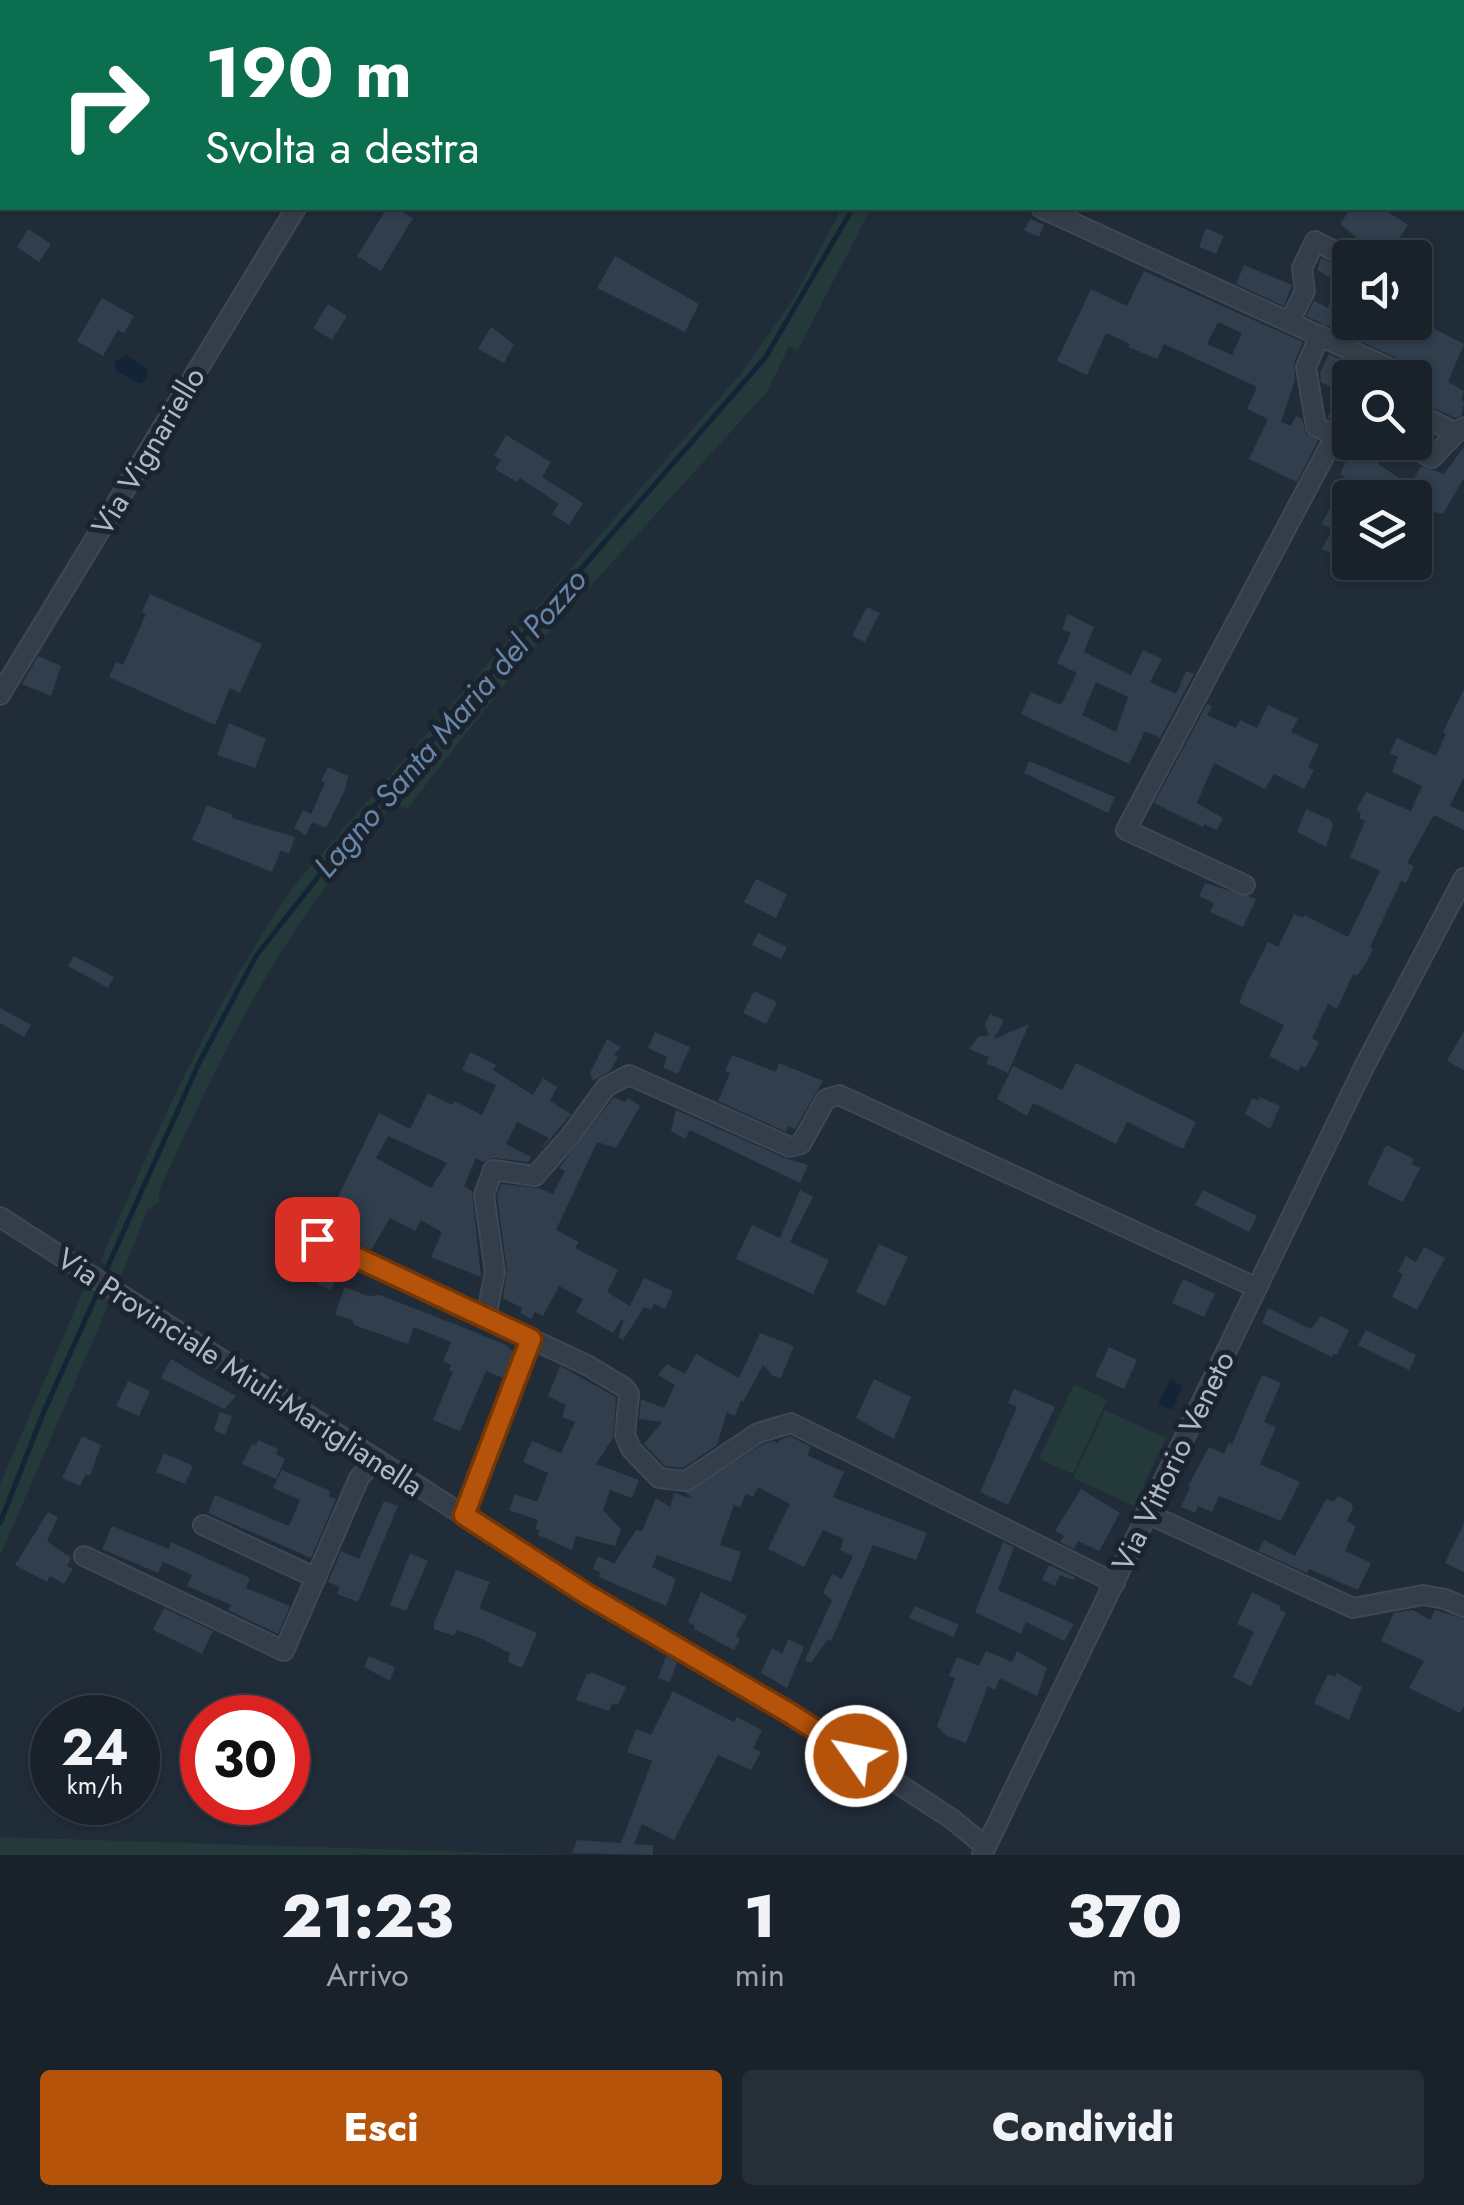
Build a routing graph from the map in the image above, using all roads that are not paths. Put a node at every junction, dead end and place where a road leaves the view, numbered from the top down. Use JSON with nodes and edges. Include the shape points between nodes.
{"nodes":[{"id":1,"x":295,"y":210,"type":"edge"},
{"id":2,"x":1044,"y":210,"type":"edge"},
{"id":3,"x":1332,"y":249,"type":"edge"},
{"id":4,"x":1290,"y":321,"type":"junction"},
{"id":5,"x":1320,"y":335,"type":"junction"},
{"id":6,"x":1373,"y":360,"type":"edge"},
{"id":7,"x":1432,"y":419,"type":"edge"},
{"id":8,"x":1460,"y":430,"type":"edge"},
{"id":9,"x":1332,"y":434,"type":"edge"},
{"id":10,"x":1332,"y":456,"type":"edge"},
{"id":11,"x":1432,"y":458,"type":"edge"},
{"id":12,"x":0,"y":695,"type":"edge"},
{"id":13,"x":1464,"y":878,"type":"edge"},
{"id":14,"x":1245,"y":885,"type":"dead end"},
{"id":15,"x":0,"y":1217,"type":"edge"},
{"id":16,"x":290,"y":1226,"type":"dead end"},
{"id":17,"x":1257,"y":1288,"type":"junction"},
{"id":18,"x":486,"y":1318,"type":"junction"},
{"id":19,"x":531,"y":1339,"type":"junction"},
{"id":20,"x":375,"y":1459,"type":"junction"},
{"id":21,"x":1146,"y":1513,"type":"junction"},
{"id":22,"x":464,"y":1515,"type":"junction"},
{"id":23,"x":202,"y":1526,"type":"dead end"},
{"id":24,"x":84,"y":1556,"type":"dead end"},
{"id":25,"x":316,"y":1578,"type":"junction"},
{"id":26,"x":1114,"y":1583,"type":"junction"},
{"id":27,"x":1464,"y":1607,"type":"edge"},
{"id":28,"x":984,"y":1851,"type":"edge"}],
"edges":[{"from":1,"to":12,"type":"street","name":"Via Vignariello"},
{"from":2,"to":4,"type":"street"},
{"from":3,"to":4,"type":"street","via":[[1316,241]]},
{"from":4,"to":5,"type":"street"},
{"from":5,"to":6,"type":"street"},
{"from":5,"to":9,"type":"street","via":[[1306,367],[1316,427]]},
{"from":7,"to":8,"type":"street"},
{"from":8,"to":11,"type":"street"},
{"from":10,"to":14,"type":"street","via":[[1126,830]]},
{"from":13,"to":17,"type":"street","name":"Via Vittorio Veneto"},
{"from":15,"to":20,"type":"street","name":"Via Provinciale Miuli-Mariglianella"},
{"from":16,"to":18,"type":"street"},
{"from":17,"to":18,"type":"street","via":[[839,1095],[826,1099],[800,1144],[790,1147],[630,1075],[606,1087],[535,1176],[492,1170],[484,1195],[494,1272]]},
{"from":17,"to":21,"type":"street","name":"Via Vittorio Veneto"},
{"from":18,"to":19,"type":"street"},
{"from":19,"to":22,"type":"street"},
{"from":19,"to":26,"type":"street","via":[[625,1388],[625,1434],[659,1478],[686,1482],[758,1432],[791,1423]]},
{"from":20,"to":22,"type":"street","name":"Via Provinciale Miuli-Mariglianella"},
{"from":20,"to":25,"type":"street","via":[[359,1478]]},
{"from":21,"to":26,"type":"street","name":"Via Vittorio Veneto"},
{"from":21,"to":27,"type":"street","via":[[1354,1608],[1422,1596]]},
{"from":22,"to":28,"type":"street","name":"Via Provinciale Miuli-Mariglianella","via":[[791,1714],[952,1819]]},
{"from":23,"to":25,"type":"street"},
{"from":24,"to":25,"type":"street","via":[[284,1651]]},
{"from":26,"to":28,"type":"street","name":"Via Vittorio Veneto"}]}
